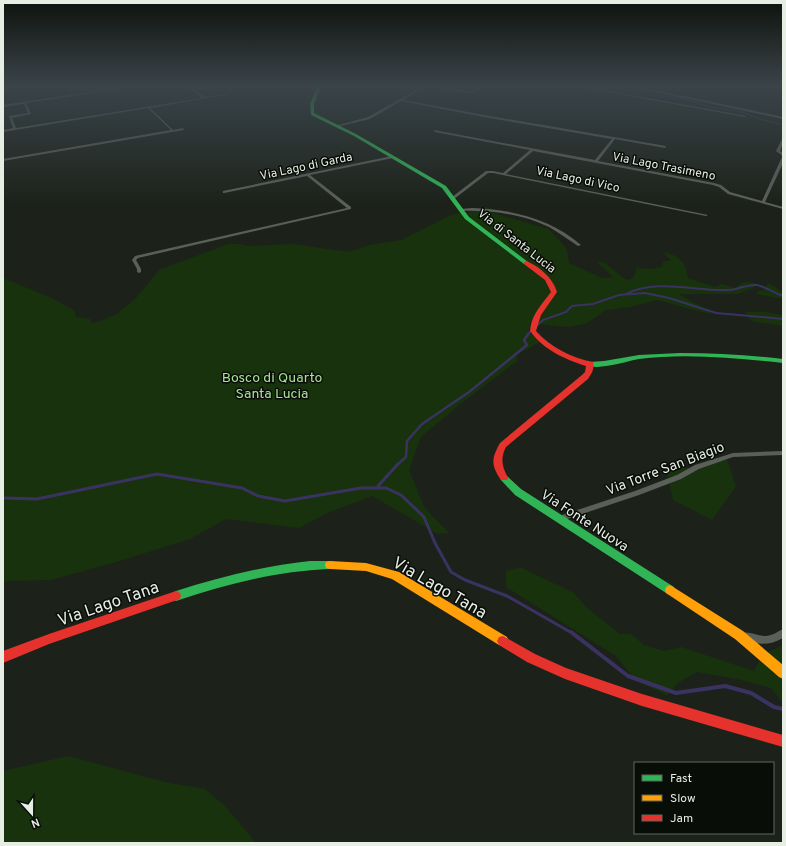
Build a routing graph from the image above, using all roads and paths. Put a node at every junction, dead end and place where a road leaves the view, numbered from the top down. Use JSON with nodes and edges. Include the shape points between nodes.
{"nodes":[{"id":1,"x":14,"y":125,"type":"edge"},
{"id":2,"x":37,"y":125,"type":"edge"},
{"id":3,"x":167,"y":125,"type":"edge"},
{"id":4,"x":543,"y":125,"type":"edge"},
{"id":5,"x":336,"y":126,"type":"edge"},
{"id":6,"x":15,"y":129,"type":"junction"},
{"id":7,"x":183,"y":129,"type":"dead end"},
{"id":8,"x":3,"y":131,"type":"edge"},
{"id":9,"x":173,"y":131,"type":"junction"},
{"id":10,"x":435,"y":131,"type":"dead end"},
{"id":11,"x":614,"y":138,"type":"junction"},
{"id":12,"x":783,"y":139,"type":"edge"},
{"id":13,"x":665,"y":147,"type":"dead end"},
{"id":14,"x":532,"y":150,"type":"junction"},
{"id":15,"x":783,"y":155,"type":"edge"},
{"id":16,"x":392,"y":157,"type":"junction"},
{"id":17,"x":783,"y":159,"type":"edge"},
{"id":18,"x":3,"y":160,"type":"edge"},
{"id":19,"x":595,"y":162,"type":"junction"},
{"id":20,"x":504,"y":174,"type":"junction"},
{"id":21,"x":308,"y":175,"type":"junction"},
{"id":22,"x":224,"y":192,"type":"dead end"},
{"id":23,"x":453,"y":198,"type":"junction"},
{"id":24,"x":763,"y":203,"type":"junction"},
{"id":25,"x":783,"y":208,"type":"edge"},
{"id":26,"x":461,"y":210,"type":"junction"},
{"id":27,"x":706,"y":215,"type":"dead end"},
{"id":28,"x":579,"y":245,"type":"dead end"},
{"id":29,"x":139,"y":272,"type":"dead end"},
{"id":30,"x":783,"y":361,"type":"edge"},
{"id":31,"x":590,"y":364,"type":"junction"},
{"id":32,"x":783,"y":453,"type":"edge"},
{"id":33,"x":558,"y":520,"type":"junction"},
{"id":34,"x":783,"y":634,"type":"edge"},
{"id":35,"x":739,"y":635,"type":"junction"},
{"id":36,"x":3,"y":657,"type":"edge"},
{"id":37,"x":783,"y":673,"type":"edge"},
{"id":38,"x":783,"y":741,"type":"edge"}],
"edges":[{"from":1,"to":6,"type":"street"},
{"from":2,"to":6,"type":"street"},
{"from":3,"to":9,"type":"street"},
{"from":4,"to":11,"type":"street"},
{"from":5,"to":16,"type":"street","name":"Via di Santa Lucia"},
{"from":6,"to":8,"type":"street"},
{"from":7,"to":9,"type":"street"},
{"from":9,"to":18,"type":"street"},
{"from":10,"to":14,"type":"street","name":"Via Lago Trasimeno"},
{"from":11,"to":13,"type":"street"},
{"from":11,"to":19,"type":"street"},
{"from":12,"to":15,"type":"street","via":[[778,151]]},
{"from":14,"to":19,"type":"street","name":"Via Lago Trasimeno"},
{"from":14,"to":20,"type":"street"},
{"from":16,"to":21,"type":"street","name":"Via Lago di Garda"},
{"from":16,"to":23,"type":"street","name":"Via di Santa Lucia","via":[[444,187]]},
{"from":17,"to":24,"type":"street"},
{"from":19,"to":24,"type":"street","name":"Via Lago Trasimeno","via":[[714,184],[729,193]]},
{"from":20,"to":23,"type":"street","name":"Via Lago di Vico","via":[[487,172]]},
{"from":20,"to":27,"type":"street","name":"Via Lago di Vico"},
{"from":21,"to":22,"type":"street","name":"Via Lago di Garda"},
{"from":21,"to":29,"type":"street","via":[[350,208],[137,257],[134,260]]},
{"from":23,"to":26,"type":"street","name":"Via di Santa Lucia"},
{"from":24,"to":25,"type":"street","name":"Via Lago Trasimeno"},
{"from":26,"to":28,"type":"street","via":[[489,210],[532,220],[553,228]]},
{"from":26,"to":31,"type":"street","name":"Via di Santa Lucia","via":[[467,218],[553,285],[554,293],[536,319],[532,330],[541,340],[569,357]]},
{"from":30,"to":31,"type":"street","name":"Via di Santa Lucia","via":[[669,356],[637,357],[604,364]]},
{"from":31,"to":33,"type":"street","name":"Via Fonte Nuova","via":[[585,377],[509,440],[498,452],[496,460],[501,475],[518,492]]},
{"from":32,"to":33,"type":"street","name":"Via Torre San Biagio","via":[[733,455]]},
{"from":33,"to":35,"type":"street","name":"Via Fonte Nuova","via":[[606,548]]},
{"from":34,"to":35,"type":"street","via":[[764,641]]},
{"from":35,"to":37,"type":"street","name":"Via Fonte Nuova"},
{"from":36,"to":38,"type":"street","name":"Via Lago Tana","via":[[180,594],[229,580],[303,567],[358,565],[395,575],[553,669],[642,700]]}]}
